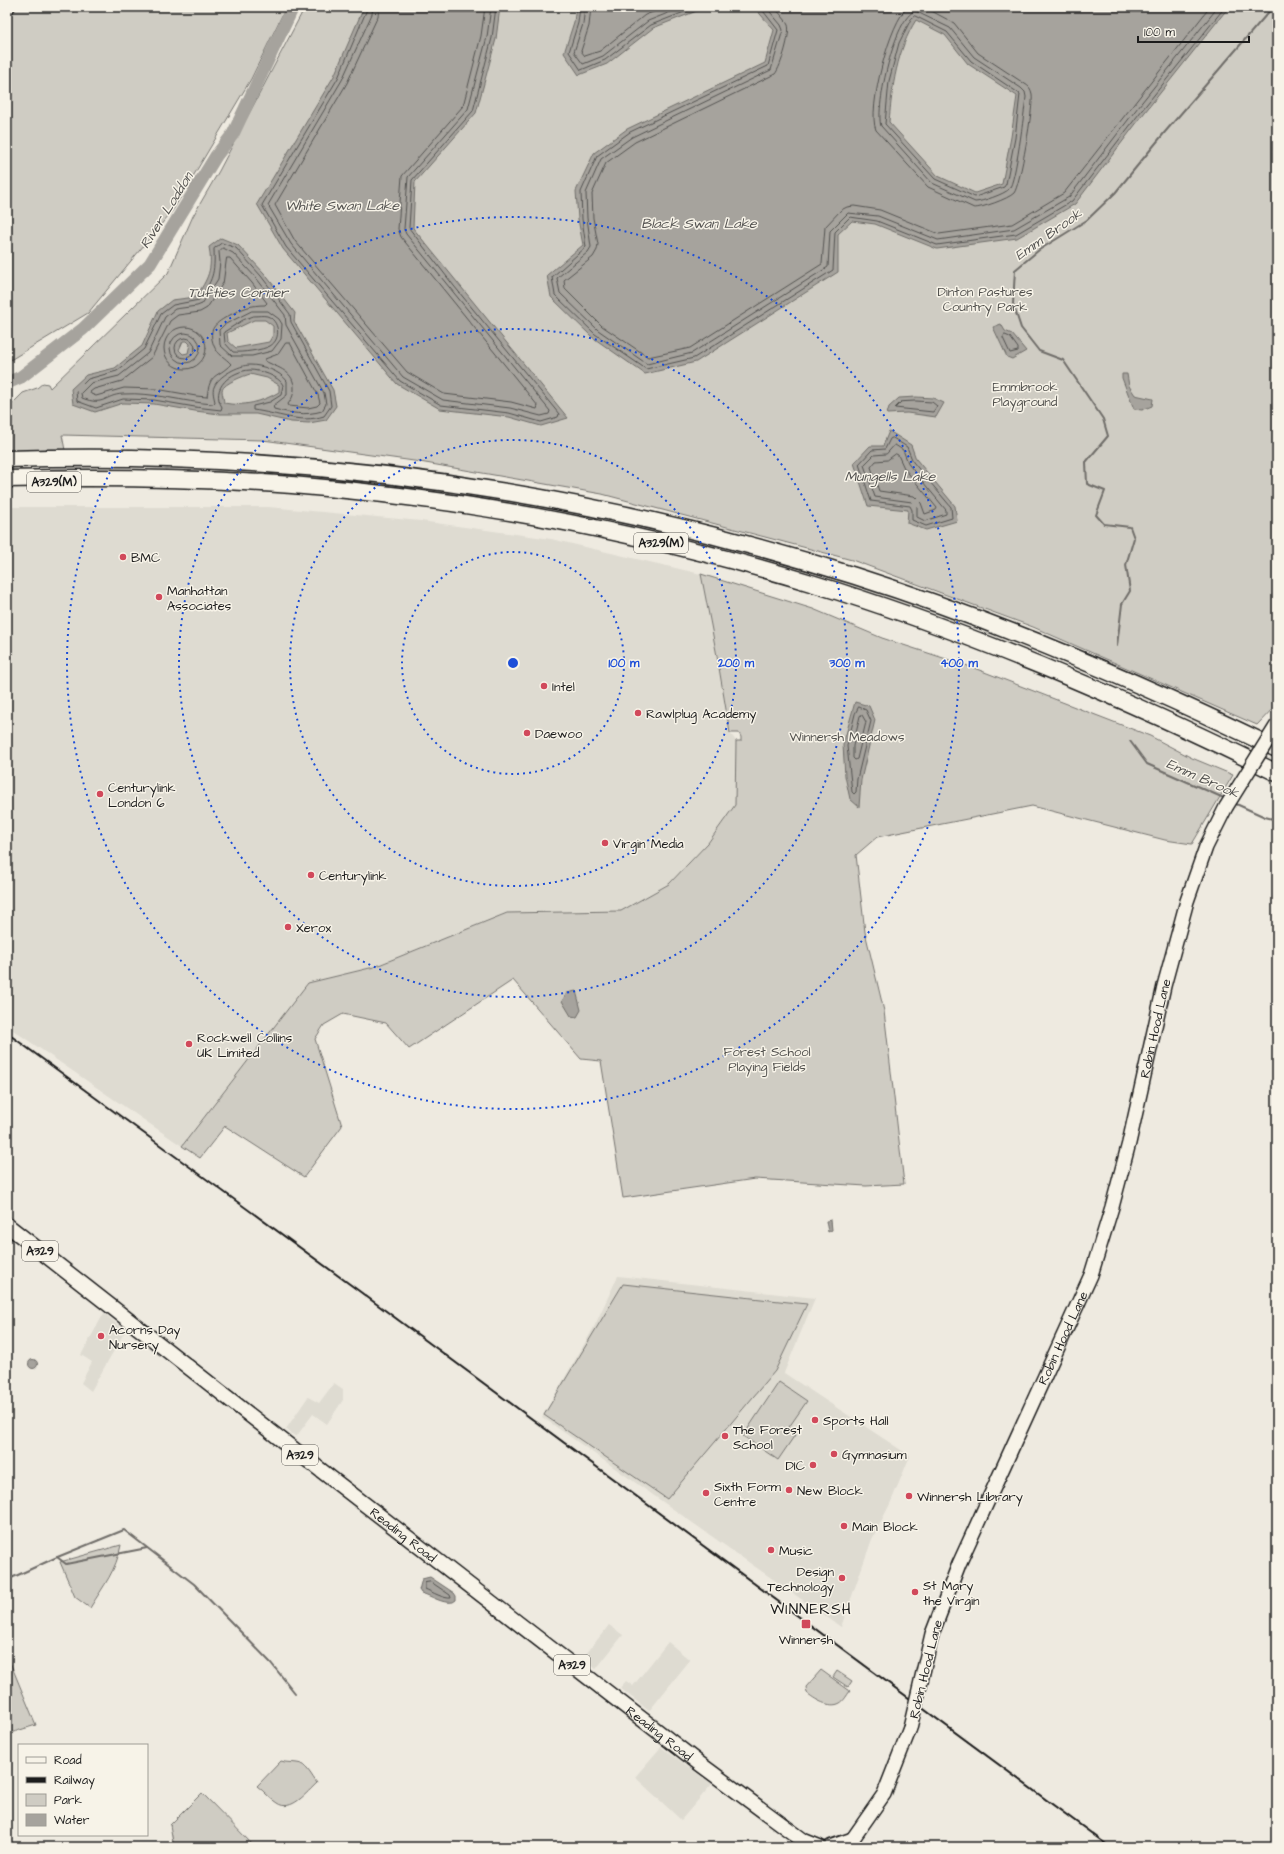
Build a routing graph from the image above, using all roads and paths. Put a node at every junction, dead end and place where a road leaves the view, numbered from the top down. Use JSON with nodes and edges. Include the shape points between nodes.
{"nodes":[{"id":1,"x":7,"y":459,"type":"edge"},
{"id":2,"x":101,"y":477,"type":"junction"},
{"id":3,"x":7,"y":478,"type":"edge"},
{"id":4,"x":7,"y":486,"type":"edge"},
{"id":5,"x":1277,"y":725,"type":"edge"},
{"id":6,"x":1277,"y":750,"type":"edge"},
{"id":7,"x":1277,"y":773,"type":"edge"},
{"id":8,"x":7,"y":1225,"type":"edge"},
{"id":9,"x":849,"y":1844,"type":"edge"},
{"id":10,"x":817,"y":1846,"type":"edge"}],
"edges":[{"from":1,"to":6,"type":"highway","number":"A329(M)","via":[[174,459],[332,468],[500,490],[652,520],[815,564],[944,607],[1094,666]]},
{"from":2,"to":3,"type":"highway","number":"A329(M)"},
{"from":2,"to":4,"type":"highway","number":"A329(M)"},
{"from":2,"to":7,"type":"highway","number":"A329(M)","via":[[255,482],[395,496],[548,519],[705,554],[866,601],[1006,652]]},
{"from":5,"to":9,"type":"main road","name":"Robin Hood Lane","bridge":true,"via":[[1226,807],[1206,848],[1188,901],[1164,986],[1129,1143],[1091,1275],[959,1564],[934,1627],[910,1728],[884,1794]]},
{"from":8,"to":10,"type":"main road","name":"Reading Road","number":"A329","via":[[700,1764]]},
{"from":9,"to":10,"type":"main road"}]}
